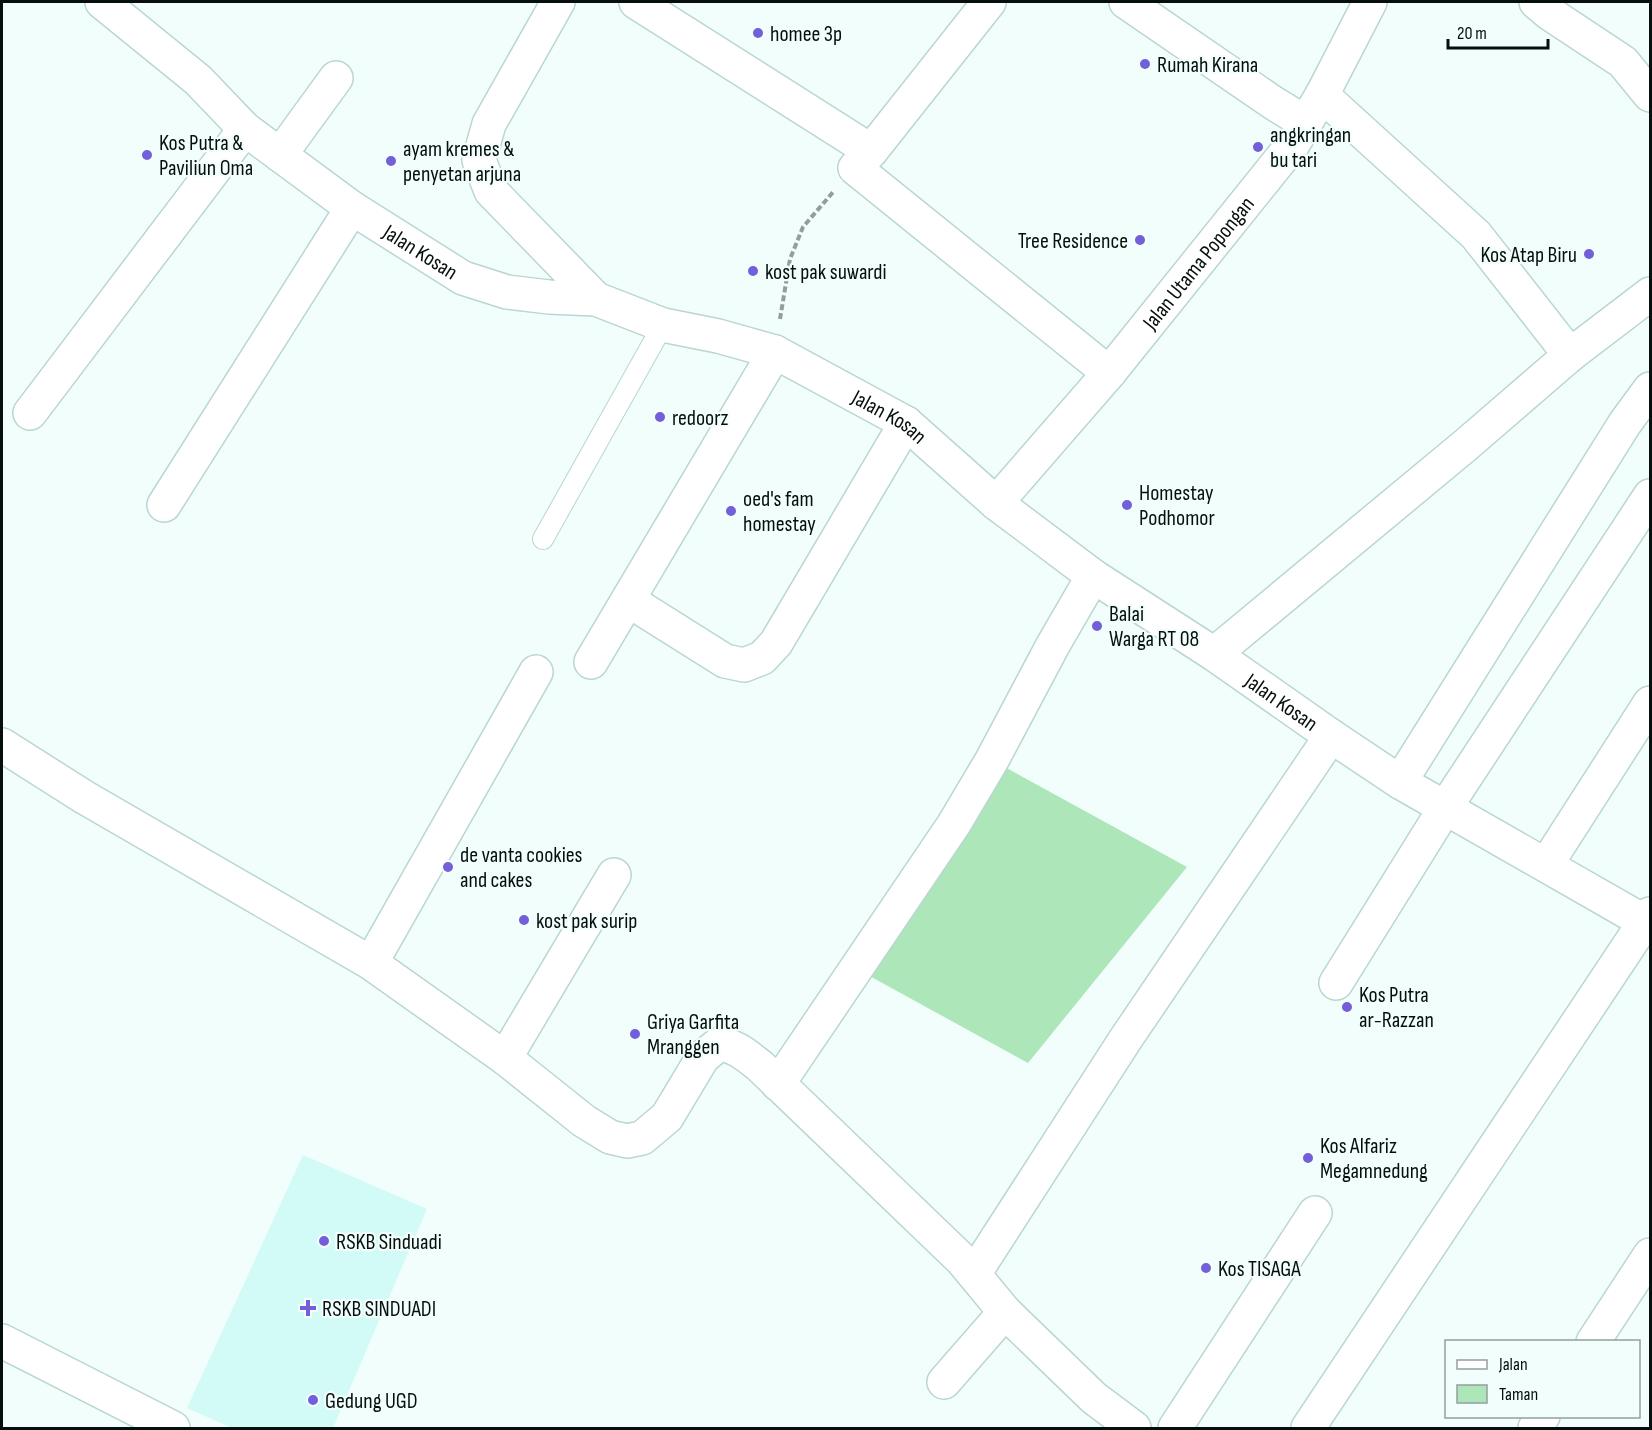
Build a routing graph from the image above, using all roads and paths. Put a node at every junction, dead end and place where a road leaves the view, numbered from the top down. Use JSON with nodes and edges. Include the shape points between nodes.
{"nodes":[{"id":1,"x":102,"y":2,"type":"edge"},
{"id":2,"x":558,"y":2,"type":"edge"},
{"id":3,"x":636,"y":2,"type":"edge"},
{"id":4,"x":990,"y":2,"type":"edge"},
{"id":5,"x":1125,"y":2,"type":"edge"},
{"id":6,"x":1370,"y":2,"type":"edge"},
{"id":7,"x":1536,"y":2,"type":"edge"},
{"id":8,"x":336,"y":78,"type":"dead end"},
{"id":9,"x":1650,"y":95,"type":"edge"},
{"id":10,"x":1314,"y":109,"type":"junction"},
{"id":11,"x":245,"y":129,"type":"junction"},
{"id":12,"x":280,"y":155,"type":"junction"},
{"id":13,"x":857,"y":166,"type":"junction"},
{"id":14,"x":352,"y":208,"type":"junction"},
{"id":15,"x":1650,"y":294,"type":"edge"},
{"id":16,"x":596,"y":299,"type":"junction"},
{"id":17,"x":663,"y":325,"type":"junction"},
{"id":18,"x":775,"y":352,"type":"junction"},
{"id":19,"x":1570,"y":355,"type":"junction"},
{"id":20,"x":1109,"y":374,"type":"junction"},
{"id":21,"x":1650,"y":389,"type":"edge"},
{"id":22,"x":30,"y":413,"type":"dead end"},
{"id":23,"x":906,"y":423,"type":"junction"},
{"id":24,"x":1650,"y":496,"type":"edge"},
{"id":25,"x":996,"y":503,"type":"junction"},
{"id":26,"x":164,"y":505,"type":"dead end"},
{"id":27,"x":543,"y":539,"type":"dead end"},
{"id":28,"x":1093,"y":576,"type":"junction"},
{"id":29,"x":628,"y":600,"type":"junction"},
{"id":30,"x":1214,"y":654,"type":"junction"},
{"id":31,"x":591,"y":662,"type":"dead end"},
{"id":32,"x":536,"y":672,"type":"dead end"},
{"id":33,"x":1650,"y":703,"type":"edge"},
{"id":34,"x":1331,"y":736,"type":"junction"},
{"id":35,"x":2,"y":745,"type":"edge"},
{"id":36,"x":1401,"y":782,"type":"junction"},
{"id":37,"x":1445,"y":808,"type":"junction"},
{"id":38,"x":1546,"y":865,"type":"junction"},
{"id":39,"x":614,"y":874,"type":"dead end"},
{"id":40,"x":1648,"y":918,"type":"edge"},
{"id":41,"x":371,"y":963,"type":"junction"},
{"id":42,"x":1336,"y":983,"type":"dead end"},
{"id":43,"x":505,"y":1058,"type":"junction"},
{"id":44,"x":778,"y":1084,"type":"junction"},
{"id":45,"x":1315,"y":1213,"type":"dead end"},
{"id":46,"x":1650,"y":1255,"type":"edge"},
{"id":47,"x":974,"y":1274,"type":"junction"},
{"id":48,"x":1005,"y":1312,"type":"junction"},
{"id":49,"x":1594,"y":1340,"type":"edge"},
{"id":50,"x":2,"y":1341,"type":"edge"},
{"id":51,"x":944,"y":1382,"type":"dead end"},
{"id":52,"x":1123,"y":1425,"type":"edge"},
{"id":53,"x":173,"y":1428,"type":"edge"},
{"id":54,"x":1175,"y":1428,"type":"edge"},
{"id":55,"x":1308,"y":1428,"type":"edge"}],
"edges":[{"from":1,"to":11,"type":"street","name":"Jalan Kosan","via":[[198,80]]},
{"from":2,"to":16,"type":"street","via":[[489,124],[479,160],[491,191]]},
{"from":3,"to":13,"type":"street"},
{"from":4,"to":13,"type":"street"},
{"from":5,"to":10,"type":"street","via":[[1264,96]]},
{"from":6,"to":10,"type":"street","name":"Jalan Utama Popongan"},
{"from":7,"to":9,"type":"street","via":[[1623,62]]},
{"from":8,"to":12,"type":"street"},
{"from":10,"to":19,"type":"street","via":[[1476,235]]},
{"from":10,"to":20,"type":"street","name":"Jalan Utama Popongan","via":[[1293,144]]},
{"from":11,"to":12,"type":"street","name":"Jalan Kosan"},
{"from":11,"to":22,"type":"street"},
{"from":12,"to":14,"type":"street","name":"Jalan Kosan"},
{"from":13,"to":18,"type":"path","via":[[803,227],[790,259]]},
{"from":13,"to":20,"type":"street"},
{"from":14,"to":16,"type":"street","name":"Jalan Kosan","via":[[464,278],[507,292]]},
{"from":14,"to":26,"type":"street"},
{"from":15,"to":19,"type":"street"},
{"from":16,"to":17,"type":"street","name":"Jalan Kosan"},
{"from":17,"to":18,"type":"street","name":"Jalan Kosan"},
{"from":17,"to":27,"type":"lane"},
{"from":18,"to":23,"type":"street","name":"Jalan Kosan"},
{"from":18,"to":29,"type":"street"},
{"from":19,"to":30,"type":"street"},
{"from":20,"to":25,"type":"street","name":"Jalan Utama Popongan"},
{"from":21,"to":36,"type":"street","via":[[1624,423]]},
{"from":23,"to":25,"type":"street","name":"Jalan Kosan"},
{"from":23,"to":29,"type":"street","via":[[776,643],[762,658],[744,665],[725,661]]},
{"from":24,"to":37,"type":"street"},
{"from":25,"to":28,"type":"street","name":"Jalan Kosan"},
{"from":28,"to":30,"type":"street","name":"Jalan Kosan"},
{"from":28,"to":44,"type":"street","via":[[954,824]]},
{"from":29,"to":31,"type":"street"},
{"from":30,"to":34,"type":"street","name":"Jalan Kosan"},
{"from":32,"to":41,"type":"street"},
{"from":33,"to":38,"type":"street"},
{"from":34,"to":36,"type":"street","name":"Jalan Kosan"},
{"from":34,"to":47,"type":"street","via":[[1125,1040]]},
{"from":35,"to":41,"type":"street","via":[[84,797]]},
{"from":36,"to":37,"type":"street","name":"Jalan Kosan"},
{"from":37,"to":38,"type":"street","name":"Jalan Kosan"},
{"from":37,"to":42,"type":"street"},
{"from":38,"to":40,"type":"street","name":"Jalan Kosan"},
{"from":39,"to":43,"type":"street"},
{"from":40,"to":55,"type":"street"},
{"from":41,"to":43,"type":"street"},
{"from":43,"to":44,"type":"street","via":[[584,1120],[610,1137],[627,1141],[642,1138],[667,1116],[703,1057],[719,1044],[736,1048]]},
{"from":44,"to":47,"type":"street"},
{"from":45,"to":54,"type":"street"},
{"from":46,"to":49,"type":"street"},
{"from":47,"to":48,"type":"street"},
{"from":48,"to":51,"type":"street"},
{"from":48,"to":52,"type":"street"},
{"from":50,"to":53,"type":"street"}]}
